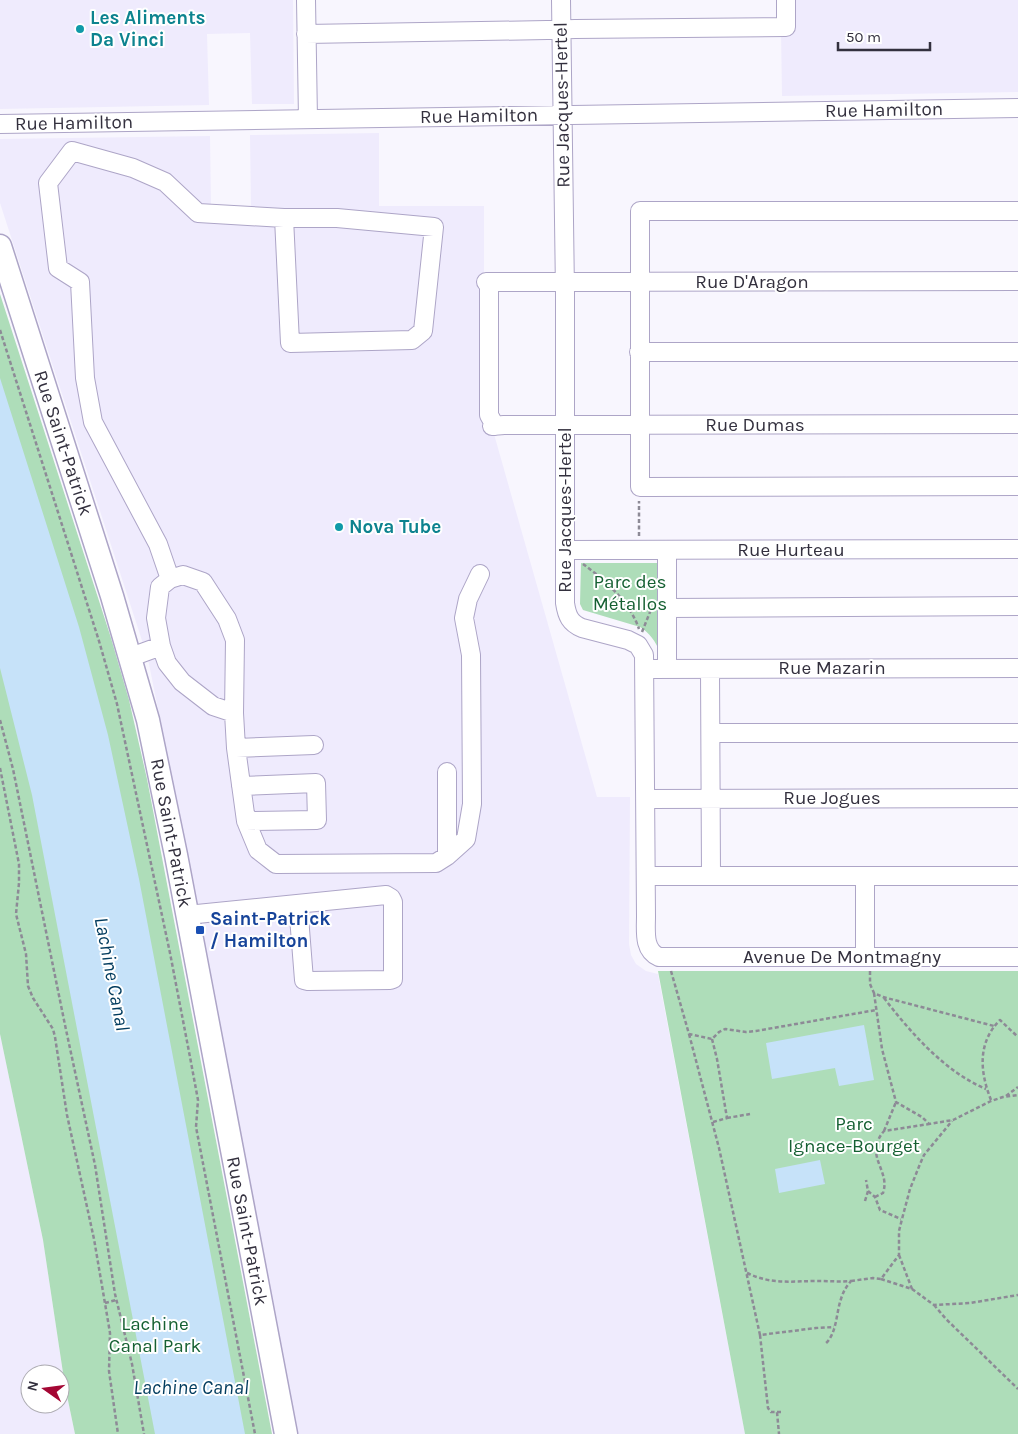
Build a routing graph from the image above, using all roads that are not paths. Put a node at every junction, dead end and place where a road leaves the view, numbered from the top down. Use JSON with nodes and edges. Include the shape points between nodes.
{"nodes":[{"id":1,"x":306,"y":0,"type":"edge"},
{"id":2,"x":560,"y":0,"type":"edge"},
{"id":3,"x":786,"y":0,"type":"edge"},
{"id":4,"x":561,"y":29,"type":"junction"},
{"id":5,"x":306,"y":34,"type":"junction"},
{"id":6,"x":1018,"y":108,"type":"edge"},
{"id":7,"x":562,"y":115,"type":"junction"},
{"id":8,"x":308,"y":119,"type":"junction"},
{"id":9,"x":0,"y":124,"type":"edge"},
{"id":10,"x":1018,"y":211,"type":"edge"},
{"id":11,"x":284,"y":218,"type":"junction"},
{"id":12,"x":0,"y":246,"type":"edge"},
{"id":13,"x":1018,"y":281,"type":"edge"},
{"id":14,"x":565,"y":282,"type":"junction"},
{"id":15,"x":640,"y":282,"type":"junction"},
{"id":16,"x":639,"y":352,"type":"junction"},
{"id":17,"x":1018,"y":352,"type":"edge"},
{"id":18,"x":1018,"y":424,"type":"edge"},
{"id":19,"x":564,"y":425,"type":"junction"},
{"id":20,"x":639,"y":425,"type":"junction"},
{"id":21,"x":494,"y":426,"type":"joint"},
{"id":22,"x":1018,"y":486,"type":"edge"},
{"id":23,"x":1018,"y":549,"type":"edge"},
{"id":24,"x":565,"y":550,"type":"junction"},
{"id":25,"x":667,"y":550,"type":"junction"},
{"id":26,"x":480,"y":574,"type":"dead end"},
{"id":27,"x":170,"y":579,"type":"junction"},
{"id":28,"x":1018,"y":606,"type":"edge"},
{"id":29,"x":667,"y":608,"type":"junction"},
{"id":30,"x":161,"y":646,"type":"junction"},
{"id":31,"x":131,"y":657,"type":"junction"},
{"id":32,"x":710,"y":668,"type":"junction"},
{"id":33,"x":1018,"y":668,"type":"edge"},
{"id":34,"x":645,"y":669,"type":"junction"},
{"id":35,"x":667,"y":669,"type":"junction"},
{"id":36,"x":234,"y":712,"type":"junction"},
{"id":37,"x":1018,"y":733,"type":"edge"},
{"id":38,"x":711,"y":734,"type":"junction"},
{"id":39,"x":314,"y":745,"type":"dead end"},
{"id":40,"x":236,"y":748,"type":"junction"},
{"id":41,"x":447,"y":772,"type":"dead end"},
{"id":42,"x":241,"y":786,"type":"junction"},
{"id":43,"x":711,"y":798,"type":"junction"},
{"id":44,"x":1018,"y":798,"type":"edge"},
{"id":45,"x":646,"y":799,"type":"junction"},
{"id":46,"x":246,"y":821,"type":"junction"},
{"id":47,"x":447,"y":856,"type":"junction"},
{"id":48,"x":646,"y":876,"type":"junction"},
{"id":49,"x":711,"y":876,"type":"junction"},
{"id":50,"x":865,"y":876,"type":"junction"},
{"id":51,"x":1018,"y":876,"type":"edge"},
{"id":52,"x":298,"y":904,"type":"junction"},
{"id":53,"x":188,"y":918,"type":"junction"},
{"id":54,"x":1018,"y":957,"type":"edge"},
{"id":55,"x":668,"y":963,"type":"joint"},
{"id":56,"x":868,"y":963,"type":"junction"},
{"id":57,"x":286,"y":1434,"type":"edge"}],
"edges":[{"from":1,"to":5,"type":"street"},
{"from":2,"to":4,"type":"street","name":"Rue Jacques-Hertel"},
{"from":3,"to":4,"type":"street","via":[[786,27]]},
{"from":4,"to":5,"type":"street"},
{"from":4,"to":7,"type":"street","name":"Rue Jacques-Hertel"},
{"from":5,"to":8,"type":"street"},
{"from":6,"to":7,"type":"street","name":"Rue Hamilton"},
{"from":7,"to":8,"type":"street","name":"Rue Hamilton"},
{"from":7,"to":14,"type":"street","name":"Rue Jacques-Hertel"},
{"from":8,"to":9,"type":"street","name":"Rue Hamilton"},
{"from":10,"to":15,"type":"street","via":[[640,211]]},
{"from":11,"to":11,"type":"street","via":[[337,218],[434,227],[424,331],[412,340],[290,343]]},
{"from":11,"to":27,"type":"street","via":[[198,213],[165,182],[133,168],[72,151],[48,184],[58,268],[80,282],[85,378],[93,422],[158,544]]},
{"from":12,"to":31,"type":"main road","name":"Rue Saint-Patrick"},
{"from":13,"to":15,"type":"street","name":"Rue D'Aragon"},
{"from":14,"to":15,"type":"street","name":"Rue D'Aragon"},
{"from":14,"to":19,"type":"street","name":"Rue Jacques-Hertel"},
{"from":14,"to":21,"type":"street","name":"Rue D'Aragon","via":[[488,282],[489,415]]},
{"from":15,"to":16,"type":"street"},
{"from":16,"to":17,"type":"street"},
{"from":16,"to":20,"type":"street"},
{"from":18,"to":20,"type":"street","name":"Rue Dumas"},
{"from":19,"to":20,"type":"street","name":"Rue Dumas"},
{"from":19,"to":21,"type":"street","name":"Rue Dumas"},
{"from":19,"to":24,"type":"street","name":"Rue Jacques-Hertel"},
{"from":20,"to":22,"type":"street","via":[[640,487]]},
{"from":23,"to":25,"type":"street","name":"Rue Hurteau"},
{"from":24,"to":25,"type":"street","name":"Rue Hurteau"},
{"from":24,"to":34,"type":"street","name":"Rue Jacques-Hertel","via":[[565,603],[569,619],[582,628],[638,645],[644,656]]},
{"from":25,"to":29,"type":"street"},
{"from":26,"to":47,"type":"street","via":[[468,599],[464,618],[471,655],[472,804],[466,839]]},
{"from":27,"to":30,"type":"street","via":[[160,587],[156,618]]},
{"from":27,"to":36,"type":"street","via":[[183,576],[203,582],[227,619],[235,640]]},
{"from":28,"to":29,"type":"street"},
{"from":29,"to":35,"type":"street"},
{"from":30,"to":31,"type":"street"},
{"from":30,"to":36,"type":"street","via":[[167,663],[182,682],[213,706]]},
{"from":31,"to":53,"type":"main road","name":"Rue Saint-Patrick","via":[[152,736]]},
{"from":32,"to":33,"type":"street","name":"Rue Mazarin"},
{"from":32,"to":35,"type":"street","name":"Rue Mazarin"},
{"from":32,"to":38,"type":"street"},
{"from":34,"to":35,"type":"street","name":"Rue Mazarin"},
{"from":34,"to":45,"type":"street","name":"Rue Jacques-Hertel"},
{"from":36,"to":40,"type":"street"},
{"from":37,"to":38,"type":"street"},
{"from":38,"to":43,"type":"street"},
{"from":39,"to":40,"type":"street"},
{"from":40,"to":42,"type":"street"},
{"from":41,"to":47,"type":"street"},
{"from":42,"to":46,"type":"street"},
{"from":42,"to":46,"type":"street","via":[[316,783],[317,820]]},
{"from":43,"to":44,"type":"street","name":"Rue Jogues"},
{"from":43,"to":45,"type":"street","name":"Rue Jogues"},
{"from":43,"to":49,"type":"street"},
{"from":45,"to":48,"type":"street","name":"Rue Jacques-Hertel"},
{"from":46,"to":47,"type":"street","via":[[258,850],[276,864],[436,863]]},
{"from":48,"to":49,"type":"street"},
{"from":48,"to":55,"type":"street","name":"Rue Jacques-Hertel","via":[[648,947]]},
{"from":49,"to":50,"type":"street"},
{"from":50,"to":51,"type":"street"},
{"from":50,"to":56,"type":"street"},
{"from":52,"to":52,"type":"street","via":[[386,895],[391,898],[394,902],[393,978],[304,980]]},
{"from":52,"to":53,"type":"street","via":[[197,914]]},
{"from":53,"to":57,"type":"main road","name":"Rue Saint-Patrick"},
{"from":54,"to":56,"type":"street","name":"Avenue De Montmagny"},
{"from":55,"to":56,"type":"street","name":"Avenue De Montmagny"}]}
